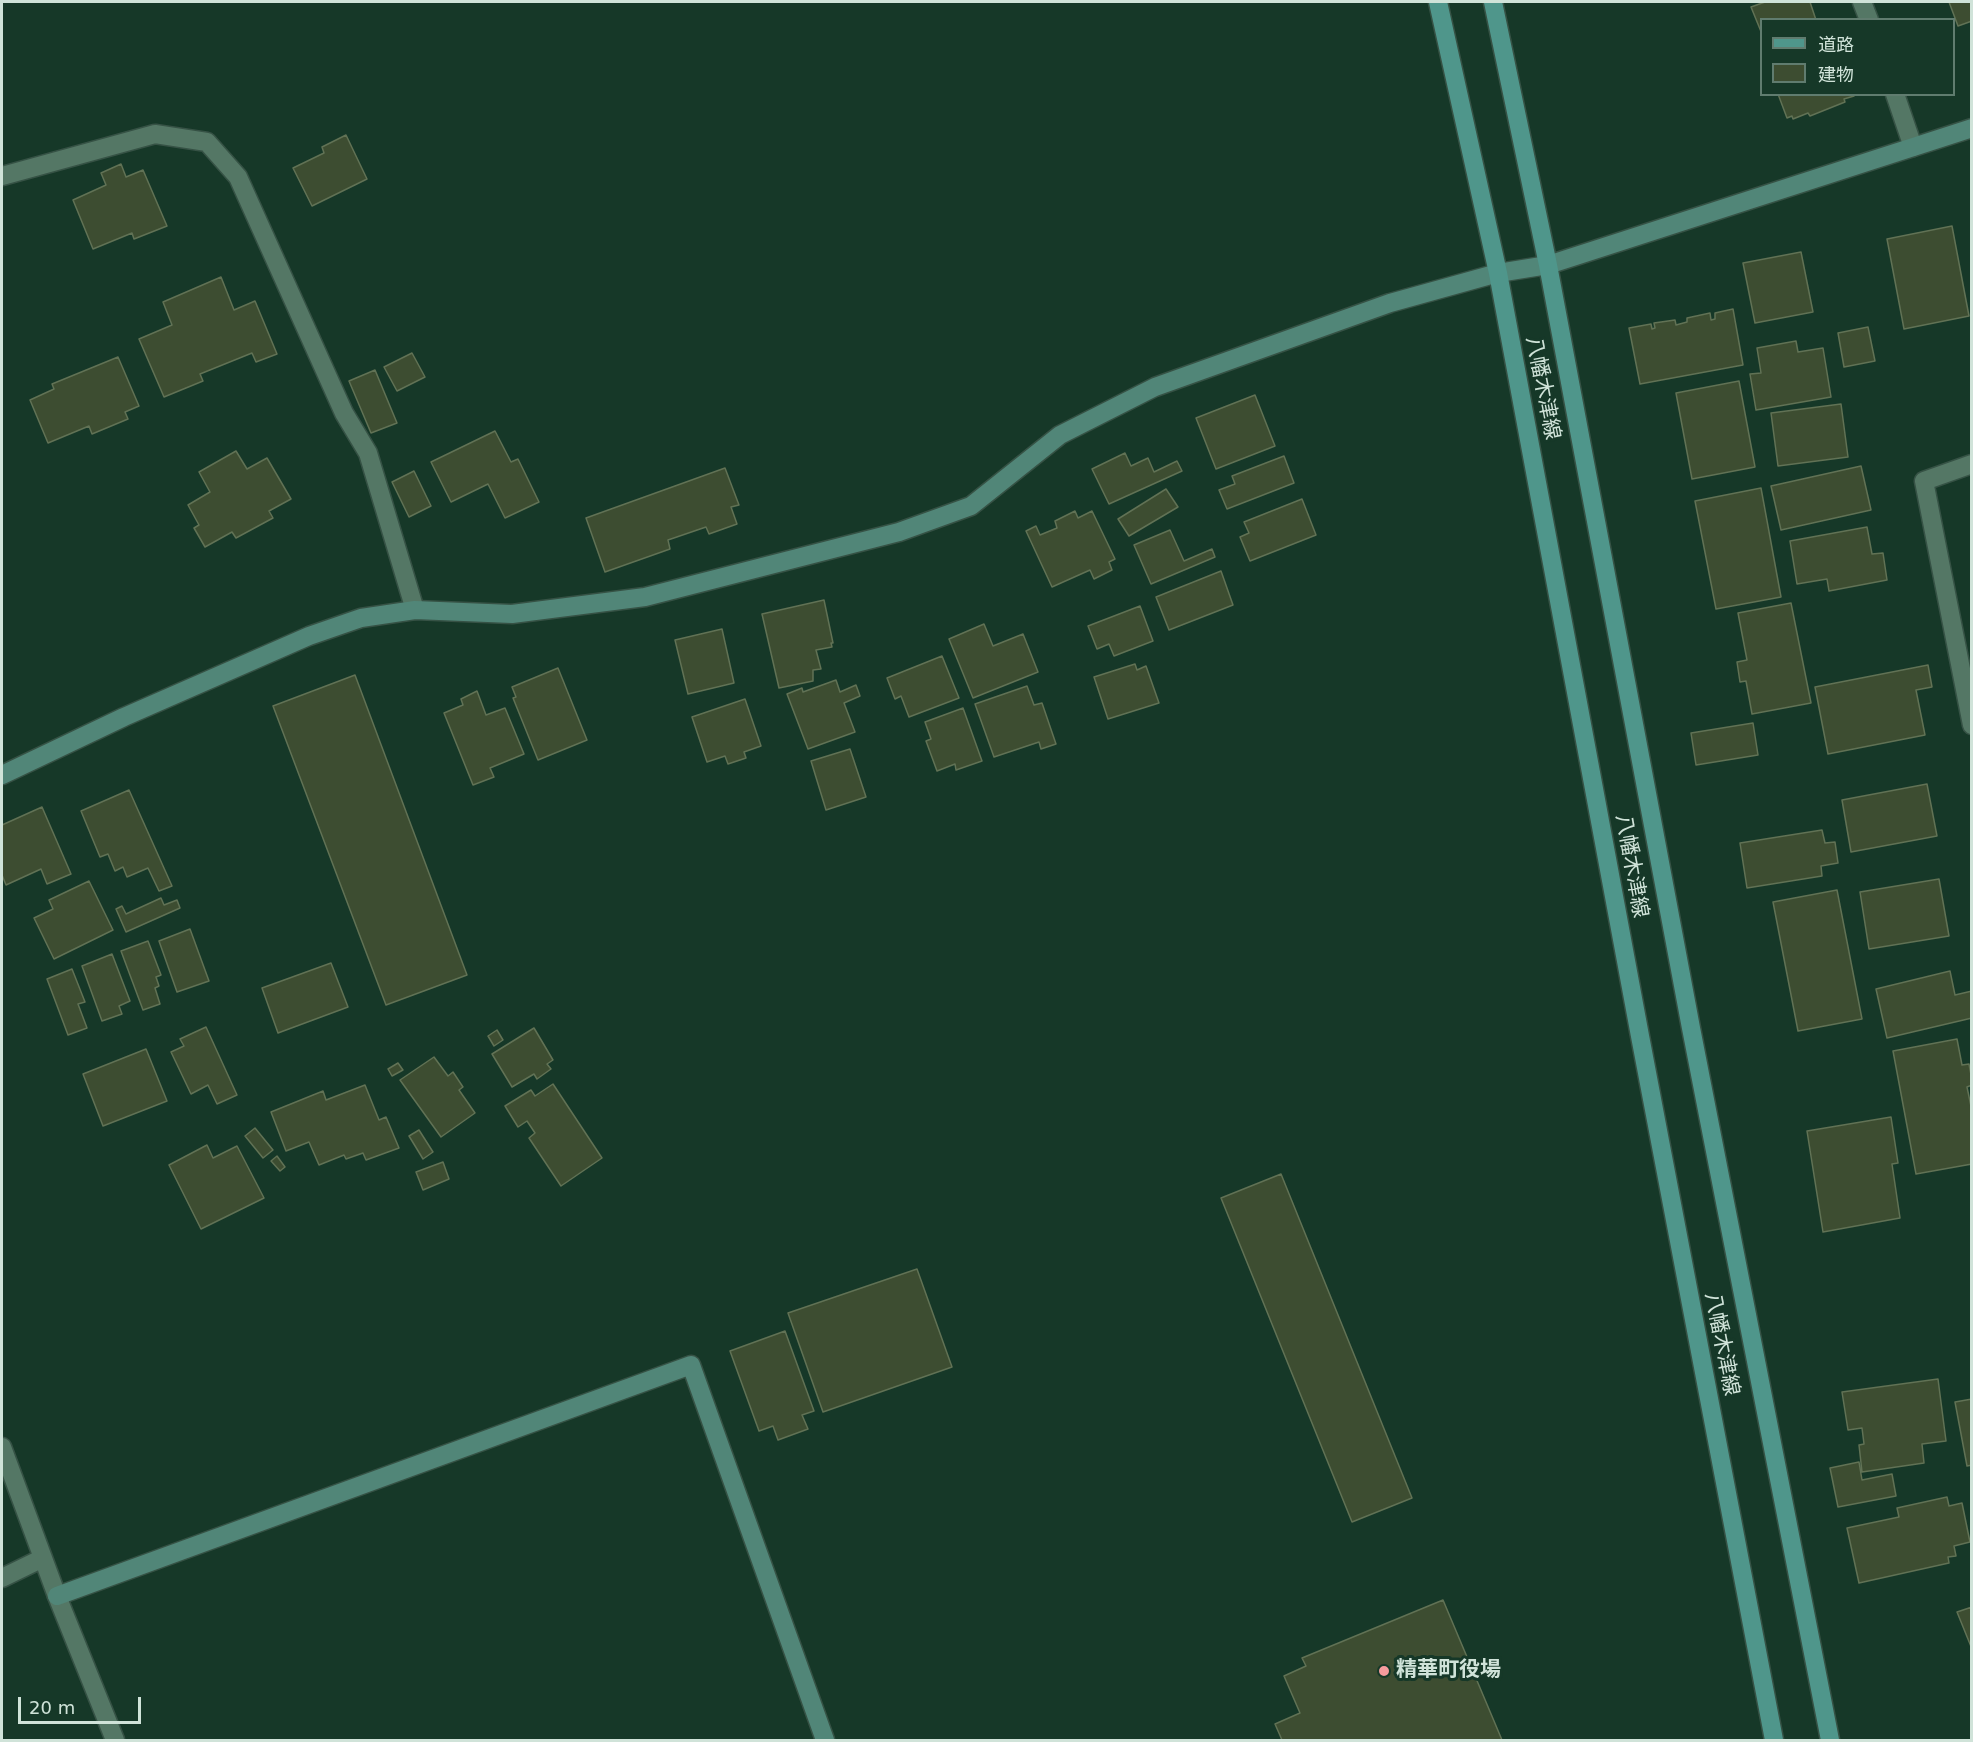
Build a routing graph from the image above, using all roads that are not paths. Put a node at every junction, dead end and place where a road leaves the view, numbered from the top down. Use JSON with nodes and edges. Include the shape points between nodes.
{"nodes":[{"id":1,"x":1438,"y":2,"type":"edge"},
{"id":2,"x":1493,"y":2,"type":"edge"},
{"id":3,"x":1862,"y":2,"type":"edge"},
{"id":4,"x":1868,"y":18,"type":"edge"},
{"id":5,"x":1896,"y":96,"type":"edge"},
{"id":6,"x":1971,"y":128,"type":"edge"},
{"id":7,"x":1913,"y":147,"type":"junction"},
{"id":8,"x":2,"y":176,"type":"edge"},
{"id":9,"x":1548,"y":265,"type":"junction"},
{"id":10,"x":1498,"y":273,"type":"junction"},
{"id":11,"x":1971,"y":464,"type":"edge"},
{"id":12,"x":415,"y":610,"type":"junction"},
{"id":13,"x":1971,"y":725,"type":"edge"},
{"id":14,"x":2,"y":775,"type":"edge"},
{"id":15,"x":2,"y":1447,"type":"edge"},
{"id":16,"x":43,"y":1558,"type":"junction"},
{"id":17,"x":2,"y":1578,"type":"edge"},
{"id":18,"x":57,"y":1596,"type":"junction"},
{"id":19,"x":115,"y":1740,"type":"edge"},
{"id":20,"x":825,"y":1740,"type":"edge"},
{"id":21,"x":1774,"y":1740,"type":"edge"},
{"id":22,"x":1830,"y":1740,"type":"edge"}],
"edges":[{"from":1,"to":10,"type":"main road","name":"八幡木津線"},
{"from":2,"to":9,"type":"main road","name":"八幡木津線"},
{"from":3,"to":4,"type":"street"},
{"from":5,"to":7,"type":"street"},
{"from":6,"to":7,"type":"street"},
{"from":7,"to":9,"type":"street"},
{"from":8,"to":12,"type":"street","via":[[155,134],[207,142],[238,177],[345,413],[368,453]]},
{"from":9,"to":10,"type":"street"},
{"from":9,"to":22,"type":"main road","name":"八幡木津線"},
{"from":10,"to":12,"type":"street","via":[[1390,303],[1155,387],[1060,435],[971,506],[899,532],[645,597],[512,614]]},
{"from":10,"to":21,"type":"main road","name":"八幡木津線"},
{"from":11,"to":13,"type":"street","via":[[1924,481]]},
{"from":12,"to":14,"type":"street","via":[[361,618],[309,636]]},
{"from":15,"to":16,"type":"street"},
{"from":16,"to":17,"type":"street"},
{"from":16,"to":18,"type":"street"},
{"from":18,"to":19,"type":"street"},
{"from":18,"to":20,"type":"street","via":[[691,1365]]}]}
